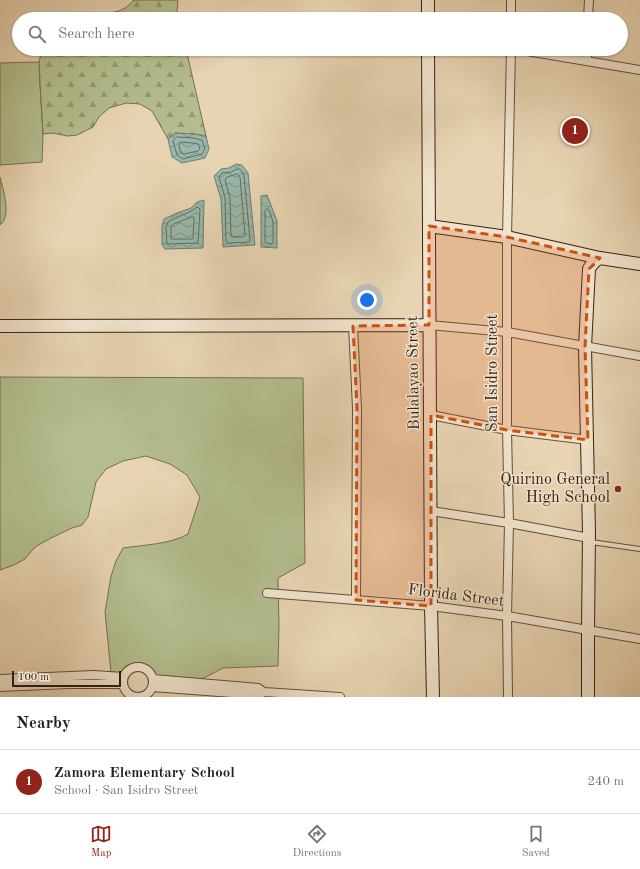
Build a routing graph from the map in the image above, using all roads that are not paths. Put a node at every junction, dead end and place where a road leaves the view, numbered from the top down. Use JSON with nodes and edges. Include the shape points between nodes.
{"nodes":[{"id":1,"x":428,"y":0,"type":"edge"},
{"id":2,"x":511,"y":0,"type":"edge"},
{"id":3,"x":588,"y":0,"type":"edge"},
{"id":4,"x":428,"y":12,"type":"edge"},
{"id":5,"x":511,"y":12,"type":"edge"},
{"id":6,"x":588,"y":12,"type":"edge"},
{"id":7,"x":428,"y":56,"type":"edge"},
{"id":8,"x":511,"y":56,"type":"edge"},
{"id":9,"x":557,"y":56,"type":"edge"},
{"id":10,"x":587,"y":56,"type":"edge"},
{"id":11,"x":587,"y":61,"type":"junction"},
{"id":12,"x":640,"y":70,"type":"edge"},
{"id":13,"x":429,"y":226,"type":"junction"},
{"id":14,"x":507,"y":237,"type":"junction"},
{"id":15,"x":600,"y":258,"type":"junction"},
{"id":16,"x":640,"y":264,"type":"edge"},
{"id":17,"x":429,"y":325,"type":"junction"},
{"id":18,"x":0,"y":326,"type":"edge"},
{"id":19,"x":353,"y":326,"type":"junction"},
{"id":20,"x":507,"y":332,"type":"junction"},
{"id":21,"x":585,"y":346,"type":"junction"},
{"id":22,"x":640,"y":356,"type":"edge"},
{"id":23,"x":431,"y":415,"type":"junction"},
{"id":24,"x":508,"y":430,"type":"junction"},
{"id":25,"x":588,"y":440,"type":"junction"},
{"id":26,"x":431,"y":511,"type":"junction"},
{"id":27,"x":509,"y":523,"type":"junction"},
{"id":28,"x":589,"y":540,"type":"junction"},
{"id":29,"x":640,"y":549,"type":"edge"},
{"id":30,"x":267,"y":593,"type":"dead end"},
{"id":31,"x":356,"y":600,"type":"junction"},
{"id":32,"x":431,"y":606,"type":"junction"},
{"id":33,"x":507,"y":616,"type":"junction"},
{"id":34,"x":588,"y":631,"type":"junction"},
{"id":35,"x":640,"y":639,"type":"edge"},
{"id":36,"x":0,"y":678,"type":"edge"},
{"id":37,"x":123,"y":680,"type":"junction"},
{"id":38,"x":153,"y":683,"type":"junction"},
{"id":39,"x":0,"y":687,"type":"edge"},
{"id":40,"x":134,"y":697,"type":"edge"},
{"id":41,"x":143,"y":697,"type":"edge"},
{"id":42,"x":340,"y":697,"type":"edge"},
{"id":43,"x":433,"y":697,"type":"edge"},
{"id":44,"x":508,"y":697,"type":"edge"},
{"id":45,"x":588,"y":697,"type":"edge"}],
"edges":[{"from":1,"to":4,"type":"street"},
{"from":2,"to":5,"type":"street"},
{"from":3,"to":6,"type":"street"},
{"from":7,"to":13,"type":"street","name":"Bulalayao Street"},
{"from":8,"to":14,"type":"street","name":"San Isidro Street"},
{"from":9,"to":11,"type":"street"},
{"from":10,"to":11,"type":"street"},
{"from":11,"to":12,"type":"street"},
{"from":13,"to":14,"type":"street"},
{"from":13,"to":17,"type":"street","name":"Bulalayao Street"},
{"from":14,"to":15,"type":"street"},
{"from":14,"to":20,"type":"street","name":"San Isidro Street"},
{"from":15,"to":16,"type":"street"},
{"from":15,"to":21,"type":"street","via":[[592,262],[589,269]]},
{"from":17,"to":19,"type":"street"},
{"from":17,"to":20,"type":"street"},
{"from":17,"to":23,"type":"street","name":"Bulalayao Street"},
{"from":18,"to":19,"type":"street"},
{"from":19,"to":31,"type":"street","via":[[356,408]]},
{"from":20,"to":21,"type":"street"},
{"from":20,"to":24,"type":"street","name":"San Isidro Street"},
{"from":21,"to":22,"type":"street"},
{"from":21,"to":25,"type":"street"},
{"from":23,"to":24,"type":"street"},
{"from":23,"to":26,"type":"street","name":"Bulalayao Street"},
{"from":24,"to":25,"type":"street"},
{"from":24,"to":27,"type":"street","name":"San Isidro Street"},
{"from":25,"to":28,"type":"street"},
{"from":26,"to":27,"type":"street"},
{"from":26,"to":32,"type":"street","name":"Bulalayao Street"},
{"from":27,"to":28,"type":"street"},
{"from":27,"to":33,"type":"street","name":"San Isidro Street"},
{"from":28,"to":29,"type":"lane"},
{"from":28,"to":34,"type":"street"},
{"from":30,"to":31,"type":"street","name":"Florida Street"},
{"from":31,"to":32,"type":"street","name":"Florida Street"},
{"from":32,"to":33,"type":"street","name":"Florida Street"},
{"from":32,"to":43,"type":"street","name":"Bulalayao Street"},
{"from":33,"to":34,"type":"street","name":"Florida Street"},
{"from":33,"to":44,"type":"street","name":"San Isidro Street"},
{"from":34,"to":35,"type":"street","name":"Florida Street"},
{"from":34,"to":45,"type":"street"},
{"from":36,"to":37,"type":"street","via":[[94,675]]},
{"from":37,"to":38,"type":"street","via":[[125,673],[139,666],[150,672]]},
{"from":37,"to":39,"type":"street"},
{"from":37,"to":40,"type":"street","via":[[126,692]]},
{"from":38,"to":41,"type":"street"},
{"from":38,"to":42,"type":"street","via":[[259,695],[264,692]]},
{"from":40,"to":41,"type":"street"}]}
